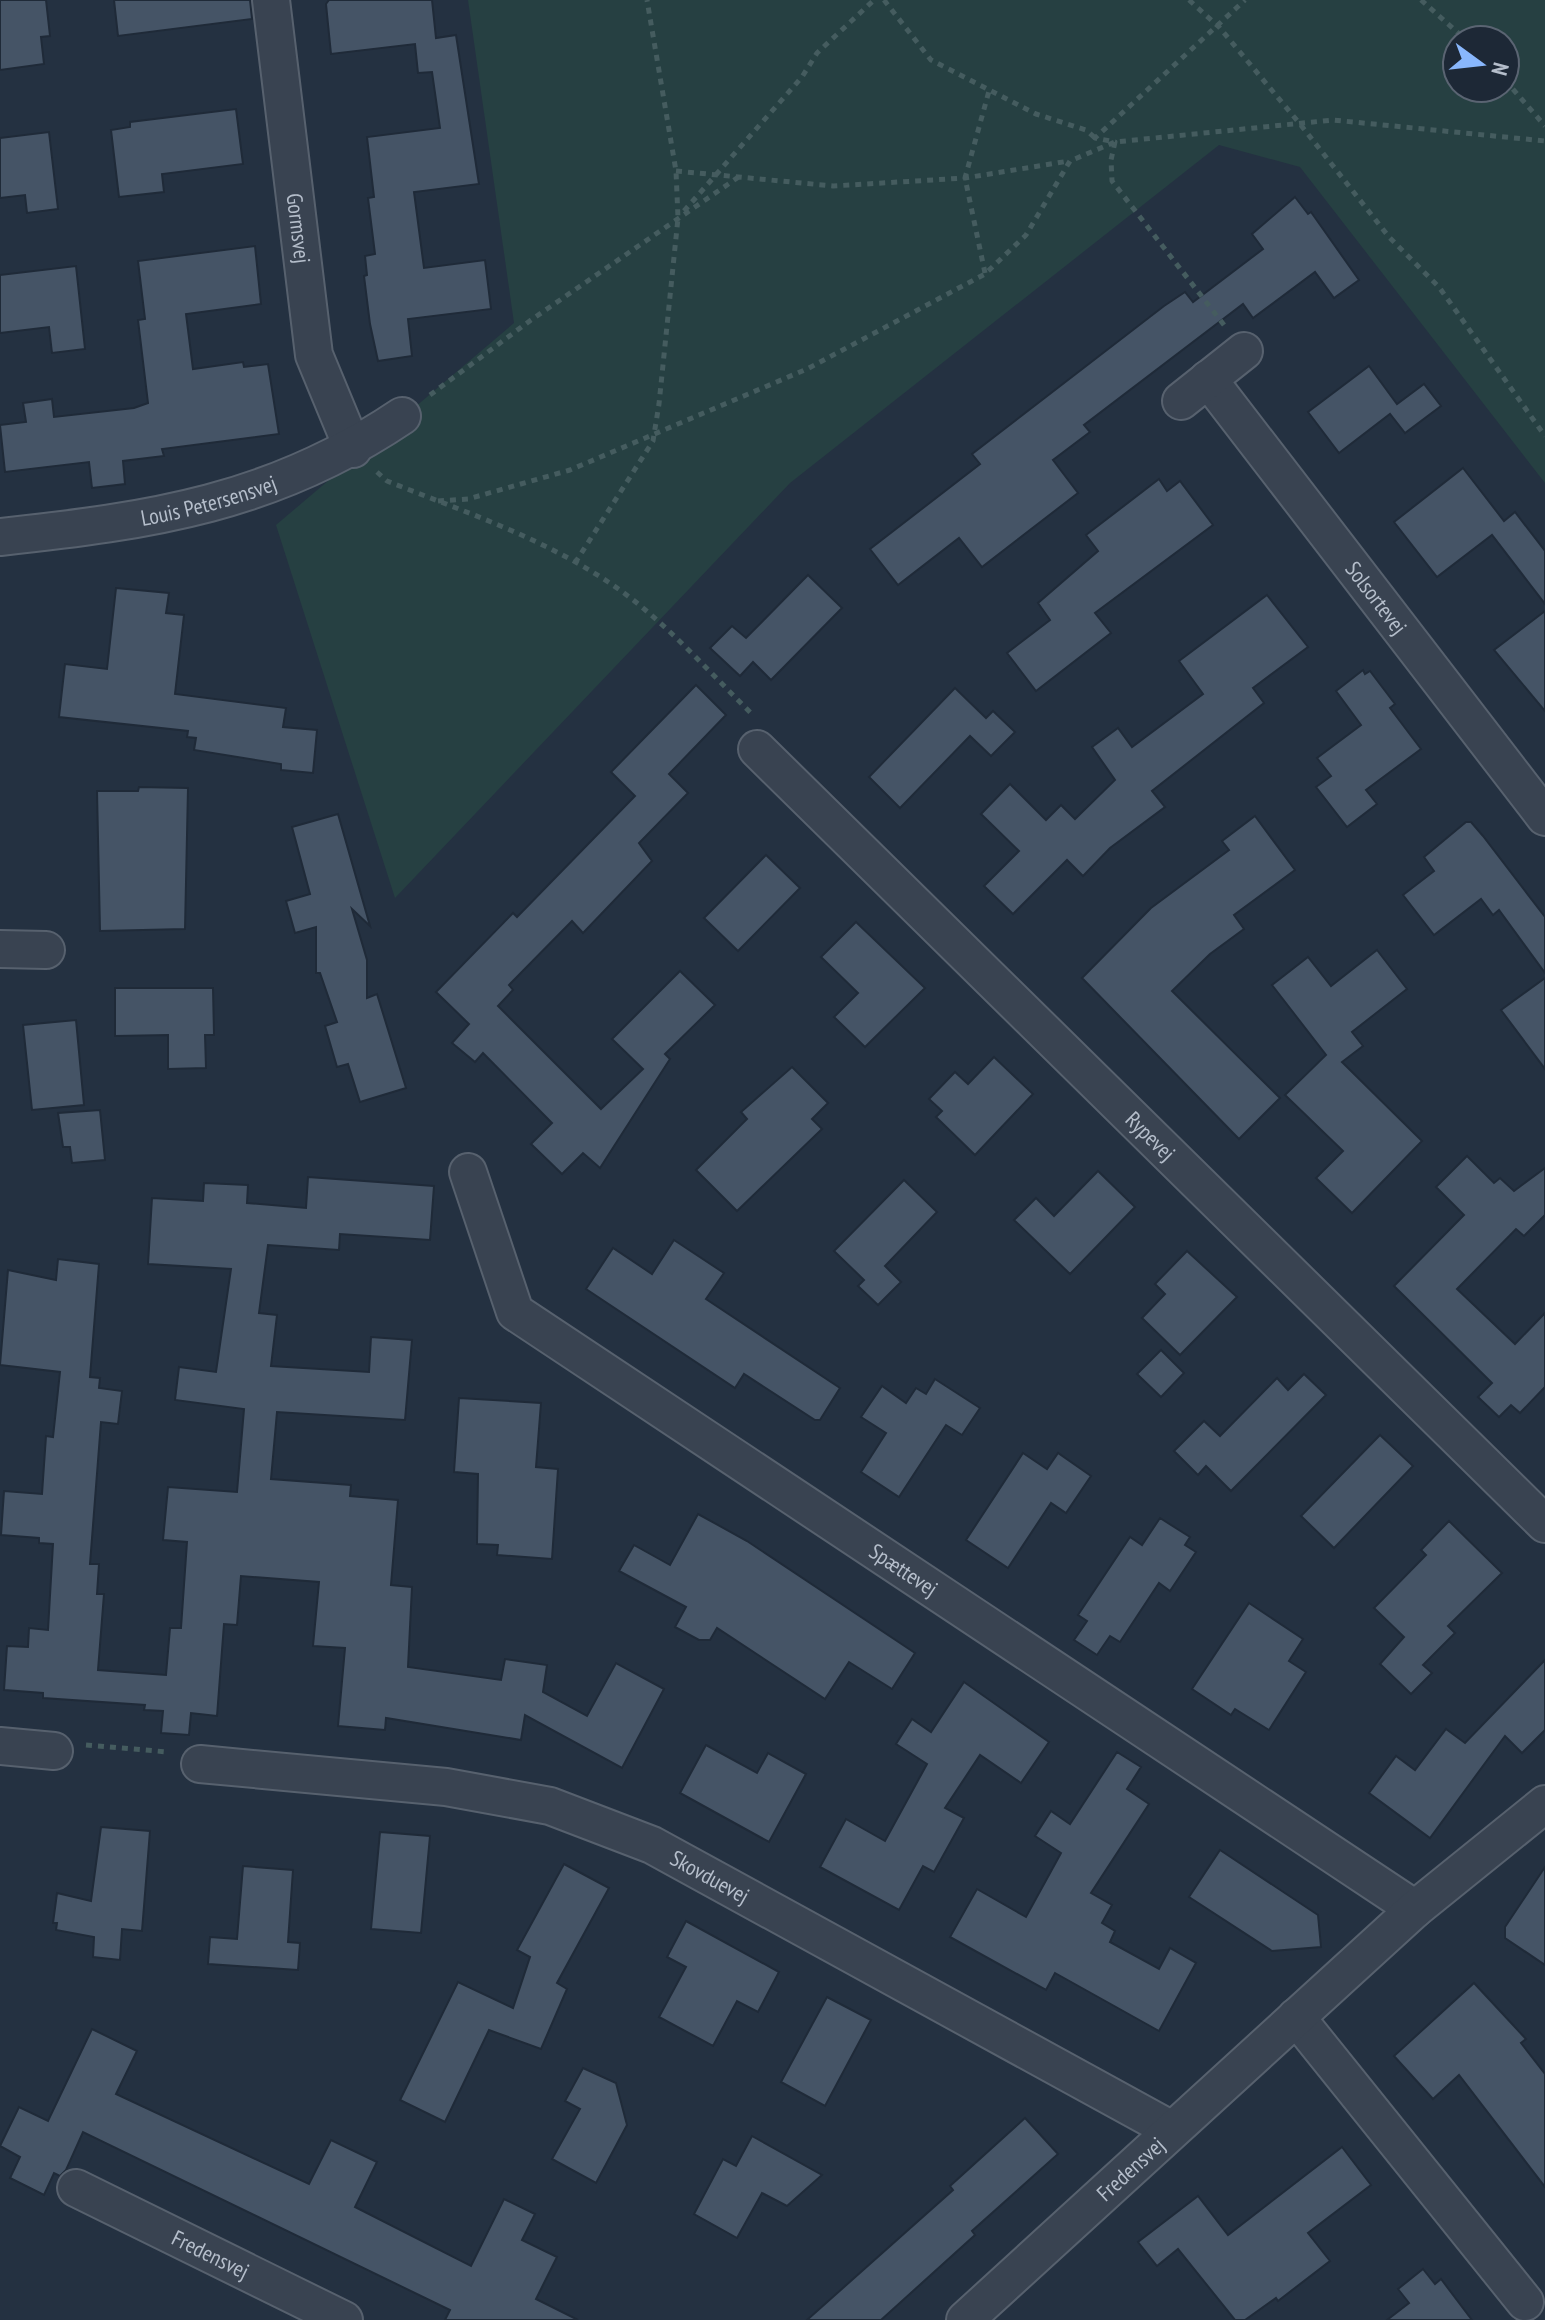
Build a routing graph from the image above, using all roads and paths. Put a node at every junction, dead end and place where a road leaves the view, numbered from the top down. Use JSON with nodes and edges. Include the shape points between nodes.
{"nodes":[{"id":1,"x":271,"y":0,"type":"edge"},
{"id":2,"x":647,"y":0,"type":"edge"},
{"id":3,"x":874,"y":0,"type":"edge"},
{"id":4,"x":884,"y":0,"type":"edge"},
{"id":5,"x":1189,"y":0,"type":"edge"},
{"id":6,"x":1245,"y":0,"type":"edge"},
{"id":7,"x":1421,"y":0,"type":"edge"},
{"id":8,"x":1448,"y":24,"type":"edge"},
{"id":9,"x":1219,"y":27,"type":"junction"},
{"id":10,"x":989,"y":91,"type":"junction"},
{"id":11,"x":1521,"y":98,"type":"edge"},
{"id":12,"x":1300,"y":124,"type":"junction"},
{"id":13,"x":1545,"y":126,"type":"edge"},
{"id":14,"x":1095,"y":138,"type":"junction"},
{"id":15,"x":1545,"y":141,"type":"edge"},
{"id":16,"x":1115,"y":142,"type":"junction"},
{"id":17,"x":1070,"y":161,"type":"junction"},
{"id":18,"x":676,"y":171,"type":"junction"},
{"id":19,"x":717,"y":174,"type":"junction"},
{"id":20,"x":740,"y":176,"type":"junction"},
{"id":21,"x":965,"y":178,"type":"junction"},
{"id":22,"x":678,"y":218,"type":"junction"},
{"id":23,"x":985,"y":274,"type":"junction"},
{"id":24,"x":1244,"y":351,"type":"joint"},
{"id":25,"x":402,"y":416,"type":"joint"},
{"id":26,"x":654,"y":435,"type":"junction"},
{"id":27,"x":1545,"y":436,"type":"edge"},
{"id":28,"x":353,"y":449,"type":"junction"},
{"id":29,"x":438,"y":501,"type":"junction"},
{"id":30,"x":0,"y":537,"type":"edge"},
{"id":31,"x":575,"y":563,"type":"junction"},
{"id":32,"x":757,"y":749,"type":"joint"},
{"id":33,"x":1545,"y":817,"type":"edge"},
{"id":34,"x":0,"y":949,"type":"edge"},
{"id":35,"x":46,"y":950,"type":"dead end"},
{"id":36,"x":468,"y":1172,"type":"dead end"},
{"id":37,"x":1545,"y":1524,"type":"edge"},
{"id":38,"x":0,"y":1746,"type":"edge"},
{"id":39,"x":54,"y":1751,"type":"joint"},
{"id":40,"x":200,"y":1764,"type":"joint"},
{"id":41,"x":1545,"y":1804,"type":"edge"},
{"id":42,"x":1415,"y":1909,"type":"junction"},
{"id":43,"x":1296,"y":2017,"type":"junction"},
{"id":44,"x":1172,"y":2130,"type":"junction"},
{"id":45,"x":76,"y":2188,"type":"dead end"},
{"id":46,"x":1525,"y":2302,"type":"dead end"},
{"id":47,"x":344,"y":2320,"type":"edge"},
{"id":48,"x":965,"y":2320,"type":"edge"}],
"edges":[{"from":1,"to":28,"type":"street","name":"Gormsvej","via":[[314,355]]},
{"from":2,"to":18,"type":"path"},
{"from":3,"to":19,"type":"path","via":[[817,53]]},
{"from":4,"to":10,"type":"path","via":[[931,60]]},
{"from":5,"to":9,"type":"path"},
{"from":6,"to":9,"type":"path"},
{"from":7,"to":8,"type":"path"},
{"from":9,"to":12,"type":"path"},
{"from":9,"to":14,"type":"path"},
{"from":10,"to":14,"type":"path"},
{"from":10,"to":21,"type":"path"},
{"from":11,"to":13,"type":"path"},
{"from":12,"to":15,"type":"path","via":[[1333,120]]},
{"from":12,"to":16,"type":"path"},
{"from":12,"to":27,"type":"path","via":[[1389,237],[1439,287]]},
{"from":14,"to":16,"type":"path"},
{"from":16,"to":17,"type":"path"},
{"from":16,"to":24,"type":"path","via":[[1112,181]]},
{"from":17,"to":21,"type":"path"},
{"from":17,"to":23,"type":"path","via":[[1026,235]]},
{"from":18,"to":19,"type":"path"},
{"from":18,"to":22,"type":"path"},
{"from":19,"to":20,"type":"path"},
{"from":19,"to":22,"type":"path"},
{"from":20,"to":21,"type":"path","via":[[833,186]]},
{"from":20,"to":22,"type":"path"},
{"from":21,"to":23,"type":"path"},
{"from":22,"to":25,"type":"path"},
{"from":22,"to":26,"type":"path"},
{"from":23,"to":26,"type":"path","via":[[807,369]]},
{"from":24,"to":33,"type":"street","name":"Solsortevej","via":[[1194,390]]},
{"from":25,"to":28,"type":"street","name":"Louis Petersensvej"},
{"from":26,"to":29,"type":"path","via":[[570,470],[468,499]]},
{"from":26,"to":31,"type":"path"},
{"from":28,"to":29,"type":"path","via":[[387,481]]},
{"from":28,"to":30,"type":"street","name":"Louis Petersensvej","via":[[232,498],[127,524]]},
{"from":29,"to":31,"type":"path","via":[[545,545]]},
{"from":31,"to":32,"type":"path","via":[[624,593],[761,724]]},
{"from":32,"to":37,"type":"street","name":"Rypevej"},
{"from":34,"to":35,"type":"street"},
{"from":36,"to":42,"type":"street","name":"Spættevej","via":[[515,1312]]},
{"from":38,"to":39,"type":"street"},
{"from":39,"to":40,"type":"path","via":[[58,1743],[180,1753]]},
{"from":40,"to":44,"type":"street","name":"Skovduevej","via":[[446,1787],[550,1806],[652,1845]]},
{"from":41,"to":42,"type":"street","name":"Fredensvej"},
{"from":42,"to":43,"type":"street","name":"Fredensvej"},
{"from":43,"to":44,"type":"street","name":"Fredensvej"},
{"from":43,"to":46,"type":"street"},
{"from":44,"to":48,"type":"street","name":"Fredensvej"},
{"from":45,"to":47,"type":"street","name":"Fredensvej"}]}
